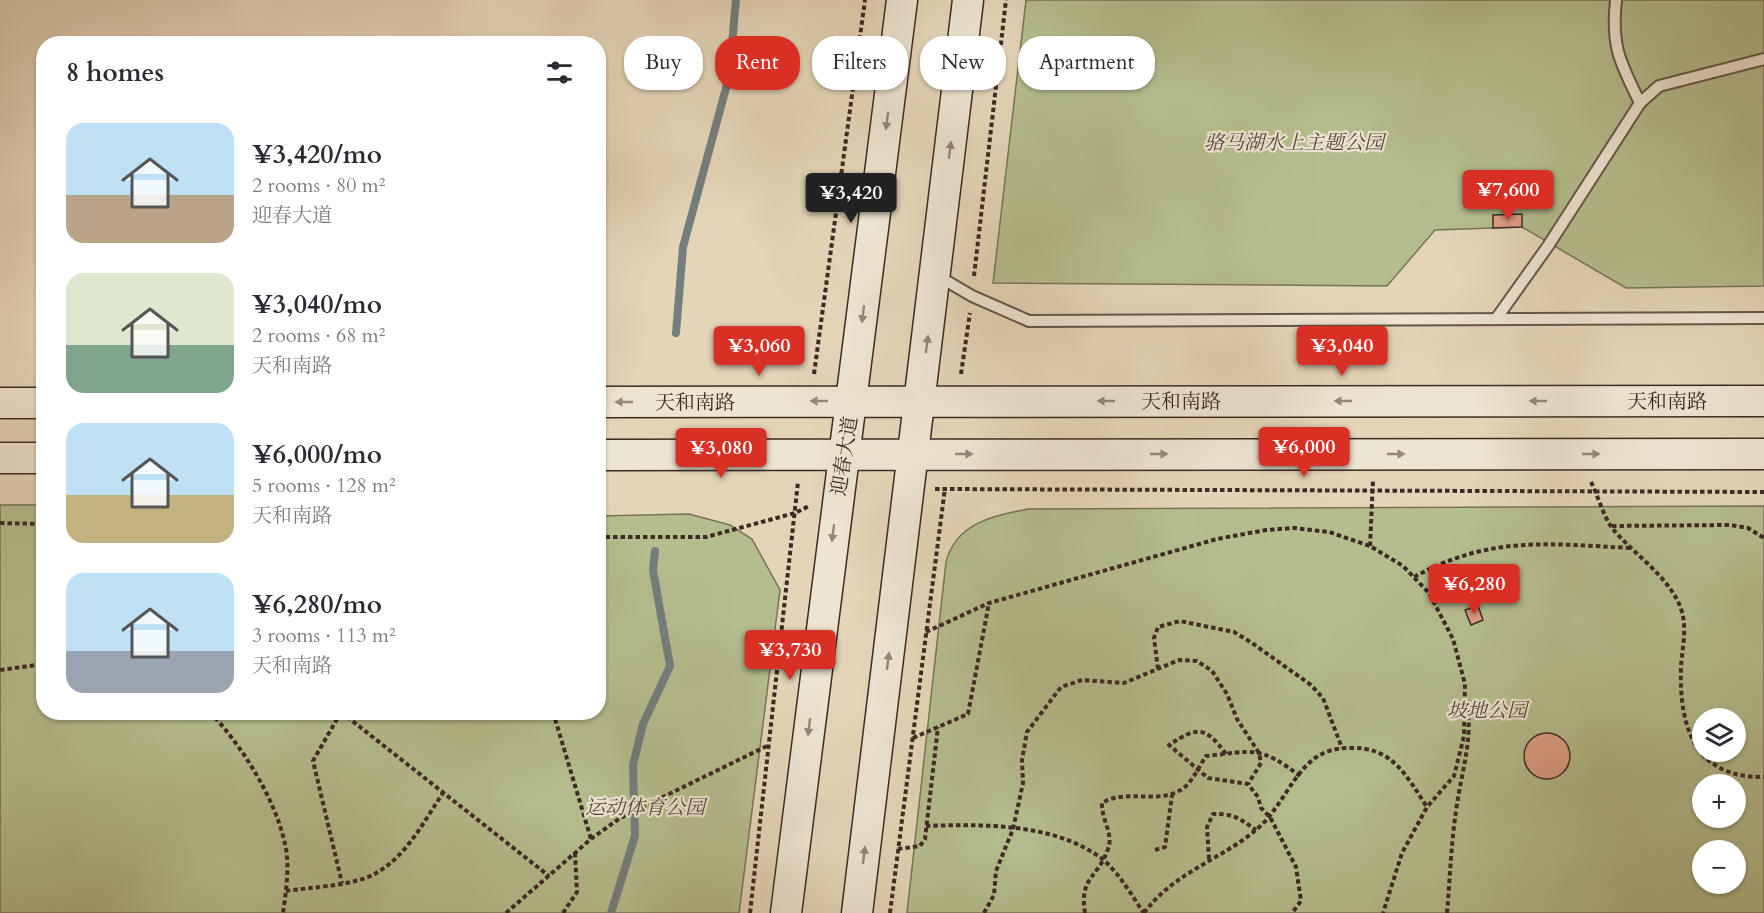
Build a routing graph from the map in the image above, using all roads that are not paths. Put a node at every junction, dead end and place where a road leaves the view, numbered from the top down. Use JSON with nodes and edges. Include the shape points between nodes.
{"nodes":[{"id":1,"x":902,"y":0,"type":"edge"},
{"id":2,"x":968,"y":0,"type":"edge"},
{"id":3,"x":1616,"y":0,"type":"edge"},
{"id":4,"x":1764,"y":59,"type":"edge"},
{"id":5,"x":1640,"y":103,"type":"junction"},
{"id":6,"x":935,"y":274,"type":"junction"},
{"id":7,"x":1764,"y":318,"type":"edge"},
{"id":8,"x":1496,"y":319,"type":"junction"},
{"id":9,"x":853,"y":401,"type":"junction"},
{"id":10,"x":1764,"y":401,"type":"edge"},
{"id":11,"x":606,"y":402,"type":"edge"},
{"id":12,"x":920,"y":402,"type":"junction"},
{"id":13,"x":0,"y":403,"type":"edge"},
{"id":14,"x":36,"y":403,"type":"edge"},
{"id":15,"x":843,"y":454,"type":"junction"},
{"id":16,"x":913,"y":454,"type":"junction"},
{"id":17,"x":1764,"y":454,"type":"edge"},
{"id":18,"x":606,"y":455,"type":"edge"},
{"id":19,"x":0,"y":458,"type":"edge"},
{"id":20,"x":36,"y":458,"type":"edge"},
{"id":21,"x":786,"y":913,"type":"edge"},
{"id":22,"x":857,"y":913,"type":"edge"}],
"edges":[{"from":1,"to":9,"type":"street","name":"迎春大道","one_way":true},
{"from":6,"to":2,"type":"street","one_way":true},
{"from":3,"to":5,"type":"lane","via":[[1617,55]]},
{"from":4,"to":5,"type":"lane","via":[[1659,86]]},
{"from":5,"to":8,"type":"lane"},
{"from":6,"to":8,"type":"lane","via":[[972,296],[1029,321]]},
{"from":12,"to":6,"type":"street","one_way":true},
{"from":7,"to":8,"type":"lane"},
{"from":9,"to":11,"type":"street","name":"天和南路","one_way":true},
{"from":9,"to":12,"type":"street","name":"天和南路"},
{"from":9,"to":15,"type":"street","name":"迎春大道"},
{"from":10,"to":12,"type":"street","name":"天和南路","one_way":true},
{"from":12,"to":16,"type":"street"},
{"from":13,"to":14,"type":"street"},
{"from":15,"to":16,"type":"street"},
{"from":15,"to":18,"type":"street"},
{"from":15,"to":21,"type":"street","name":"迎春大道","one_way":true},
{"from":16,"to":17,"type":"street","one_way":true},
{"from":22,"to":16,"type":"street","one_way":true},
{"from":19,"to":20,"type":"street"}]}
